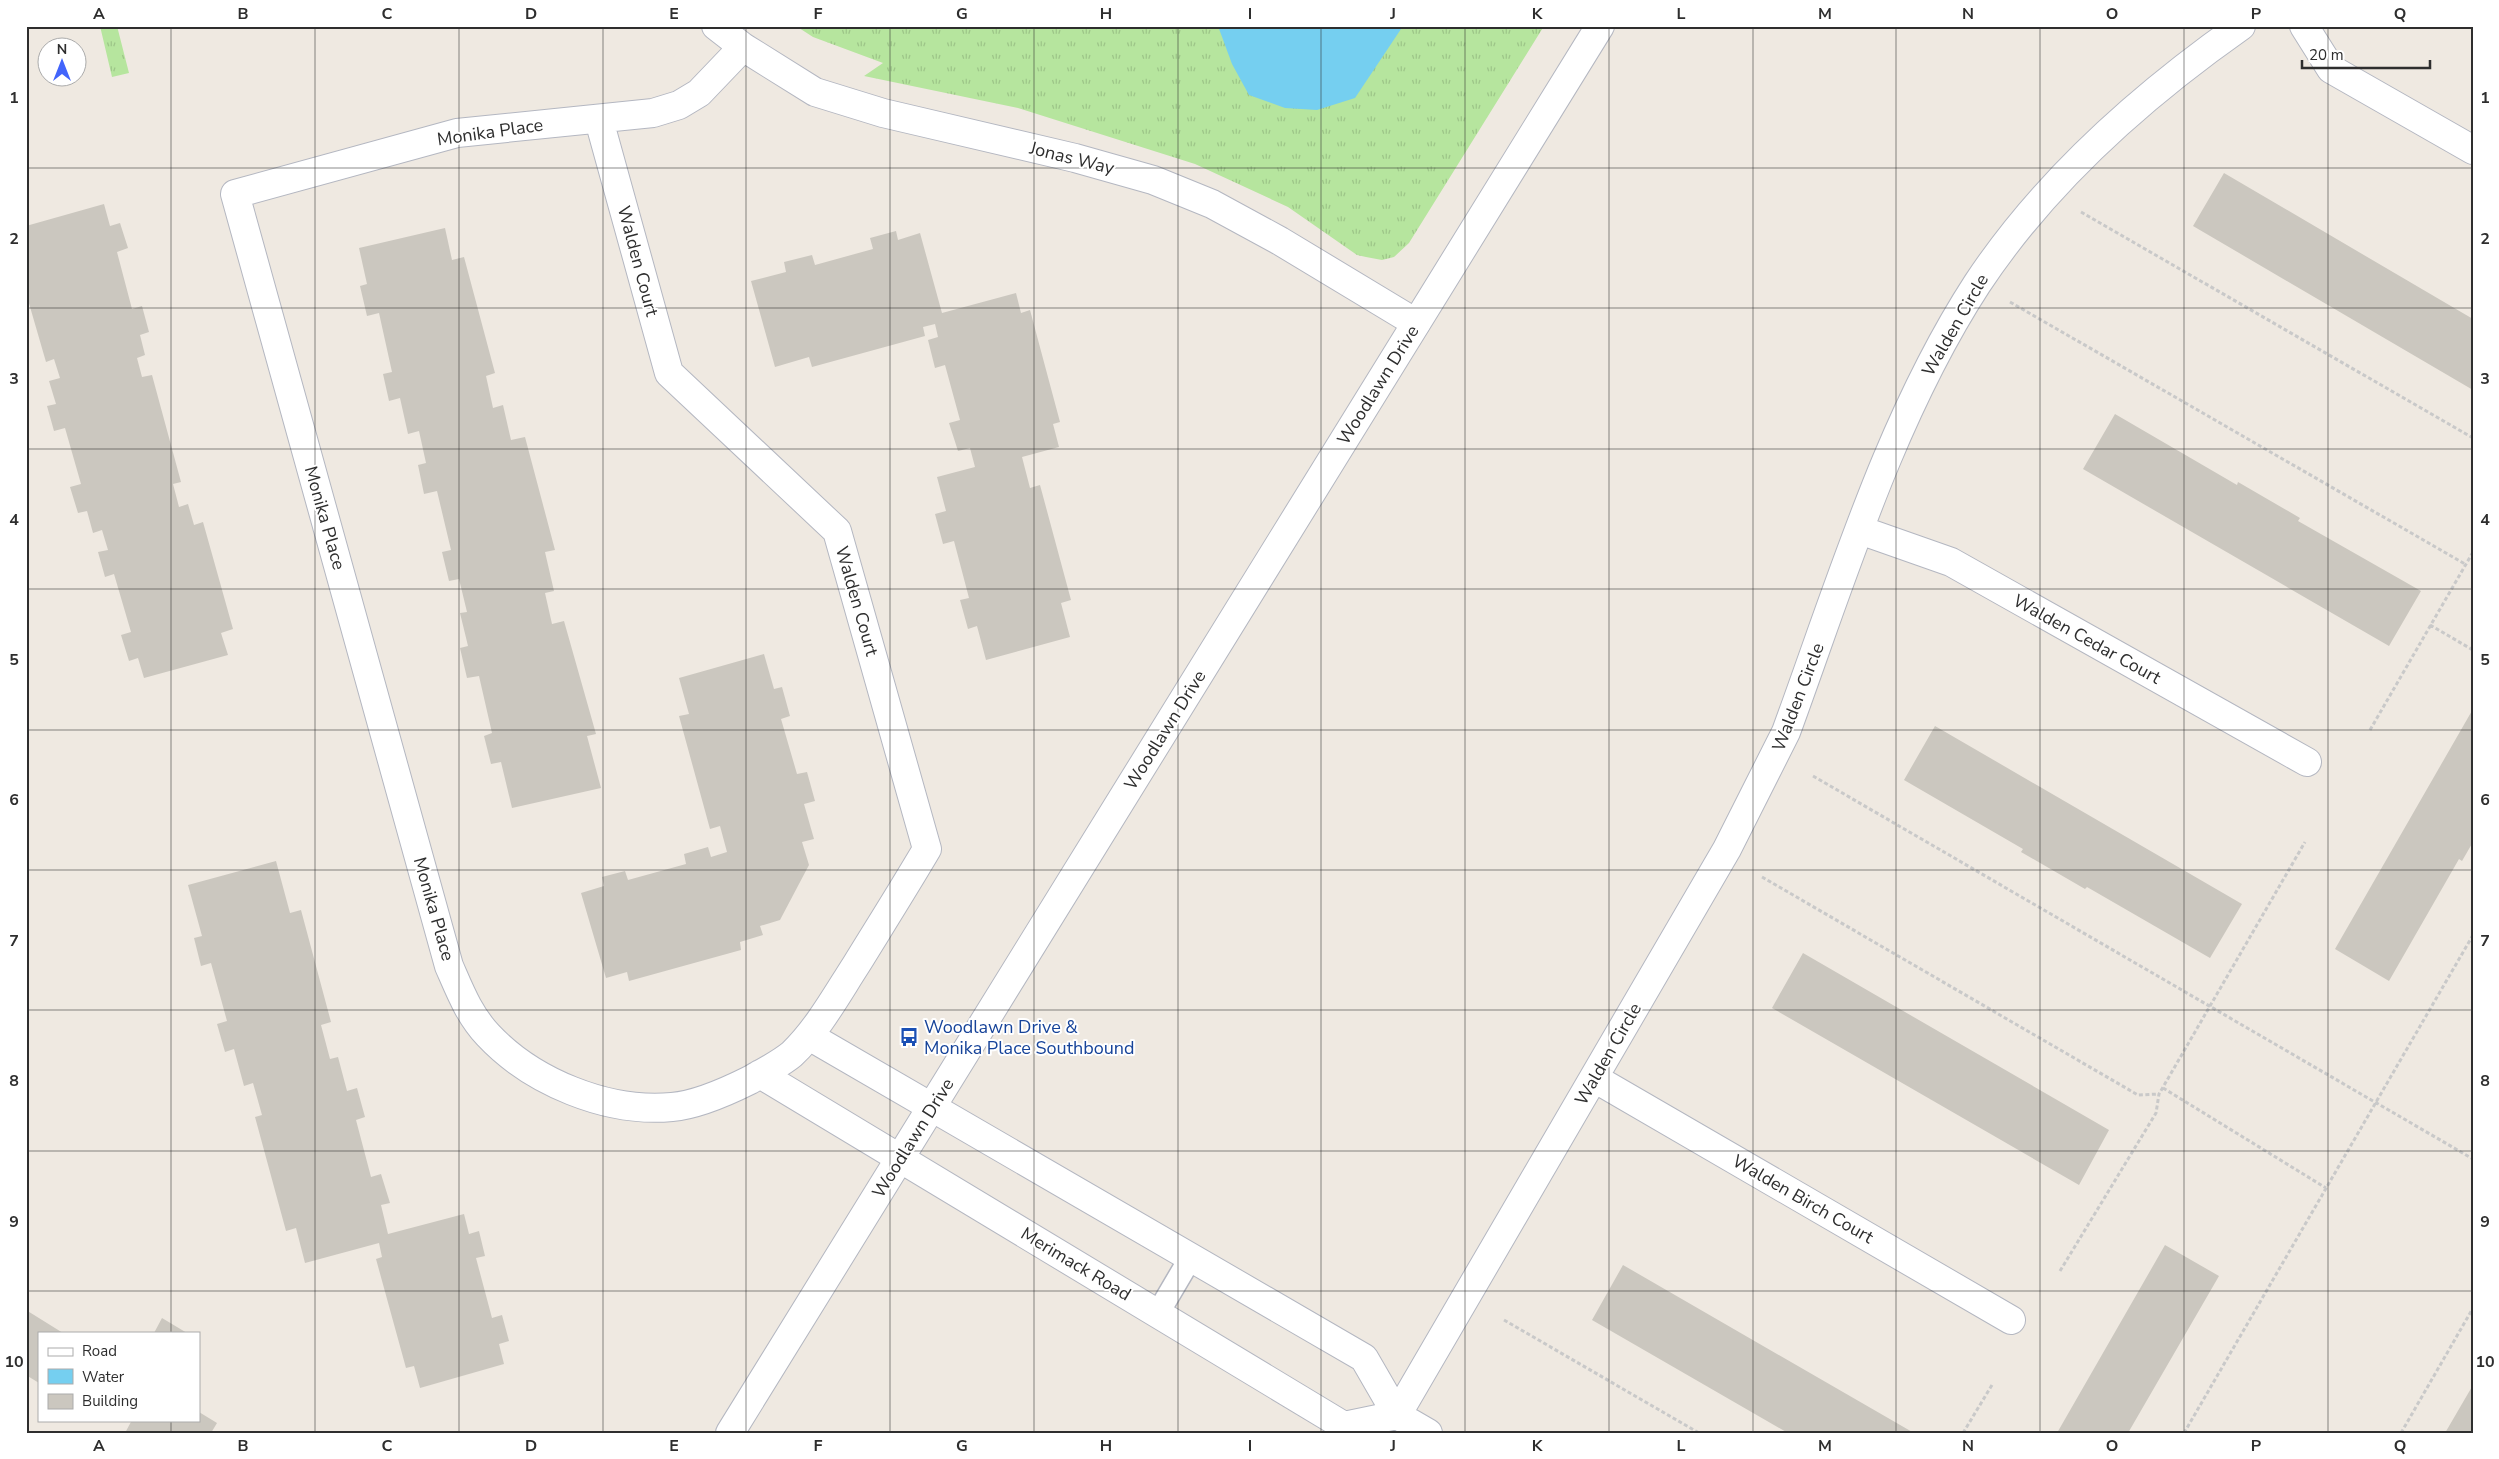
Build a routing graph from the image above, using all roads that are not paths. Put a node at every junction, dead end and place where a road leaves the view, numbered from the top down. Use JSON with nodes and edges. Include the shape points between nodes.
{"nodes":[{"id":1,"x":716,"y":26,"type":"edge"},
{"id":2,"x":1600,"y":26,"type":"edge"},
{"id":3,"x":2241,"y":26,"type":"edge"},
{"id":4,"x":2304,"y":26,"type":"edge"},
{"id":5,"x":743,"y":47,"type":"junction"},
{"id":6,"x":600,"y":120,"type":"junction"},
{"id":7,"x":2473,"y":150,"type":"edge"},
{"id":8,"x":1416,"y":323,"type":"junction"},
{"id":9,"x":1860,"y":530,"type":"junction"},
{"id":10,"x":2306,"y":762,"type":"dead end"},
{"id":11,"x":799,"y":1046,"type":"junction"},
{"id":12,"x":760,"y":1074,"type":"junction"},
{"id":13,"x":1594,"y":1078,"type":"junction"},
{"id":14,"x":932,"y":1108,"type":"junction"},
{"id":15,"x":900,"y":1158,"type":"junction"},
{"id":16,"x":1191,"y":1257,"type":"junction"},
{"id":17,"x":1158,"y":1313,"type":"junction"},
{"id":18,"x":2012,"y":1320,"type":"dead end"},
{"id":19,"x":1397,"y":1415,"type":"junction"},
{"id":20,"x":730,"y":1433,"type":"edge"},
{"id":21,"x":1428,"y":1433,"type":"edge"}],
"edges":[{"from":1,"to":5,"type":"street","name":"Jonas Way"},
{"from":2,"to":8,"type":"street","name":"Woodlawn Drive"},
{"from":3,"to":9,"type":"street","name":"Walden Circle","via":[[2123,118],[2072,168],[2014,233],[1977,284],[1924,378],[1897,435]]},
{"from":4,"to":7,"type":"street","via":[[2331,69]]},
{"from":5,"to":6,"type":"street","name":"Monika Place","via":[[700,93],[679,105],[653,113]]},
{"from":5,"to":8,"type":"street","name":"Jonas Way","via":[[815,92],[883,113],[1075,158],[1153,180],[1220,208]]},
{"from":6,"to":11,"type":"street","name":"Walden Court","via":[[669,374],[837,531],[928,849],[831,1005]]},
{"from":6,"to":12,"type":"street","name":"Monika Place","via":[[457,133],[235,194],[447,958],[465,1005],[488,1035],[525,1067],[559,1087],[609,1102],[673,1108],[725,1093]]},
{"from":8,"to":14,"type":"street","name":"Woodlawn Drive"},
{"from":9,"to":10,"type":"street","name":"Walden Cedar Court","via":[[1950,562]]},
{"from":9,"to":13,"type":"street","name":"Walden Circle","via":[[1786,732],[1768,772],[1728,849]]},
{"from":11,"to":12,"type":"street","name":"Monika Place"},
{"from":11,"to":14,"type":"street"},
{"from":12,"to":15,"type":"street","name":"Merimack Road"},
{"from":13,"to":18,"type":"street","name":"Walden Birch Court"},
{"from":13,"to":19,"type":"street","name":"Walden Circle"},
{"from":14,"to":15,"type":"street","name":"Woodlawn Drive"},
{"from":14,"to":16,"type":"street"},
{"from":15,"to":17,"type":"street","name":"Merimack Road"},
{"from":15,"to":20,"type":"street","name":"Woodlawn Drive"},
{"from":16,"to":17,"type":"lane"},
{"from":16,"to":19,"type":"street","via":[[1364,1358]]},
{"from":17,"to":19,"type":"street","name":"Merimack Road","via":[[1344,1426]]},
{"from":19,"to":21,"type":"street"}]}
